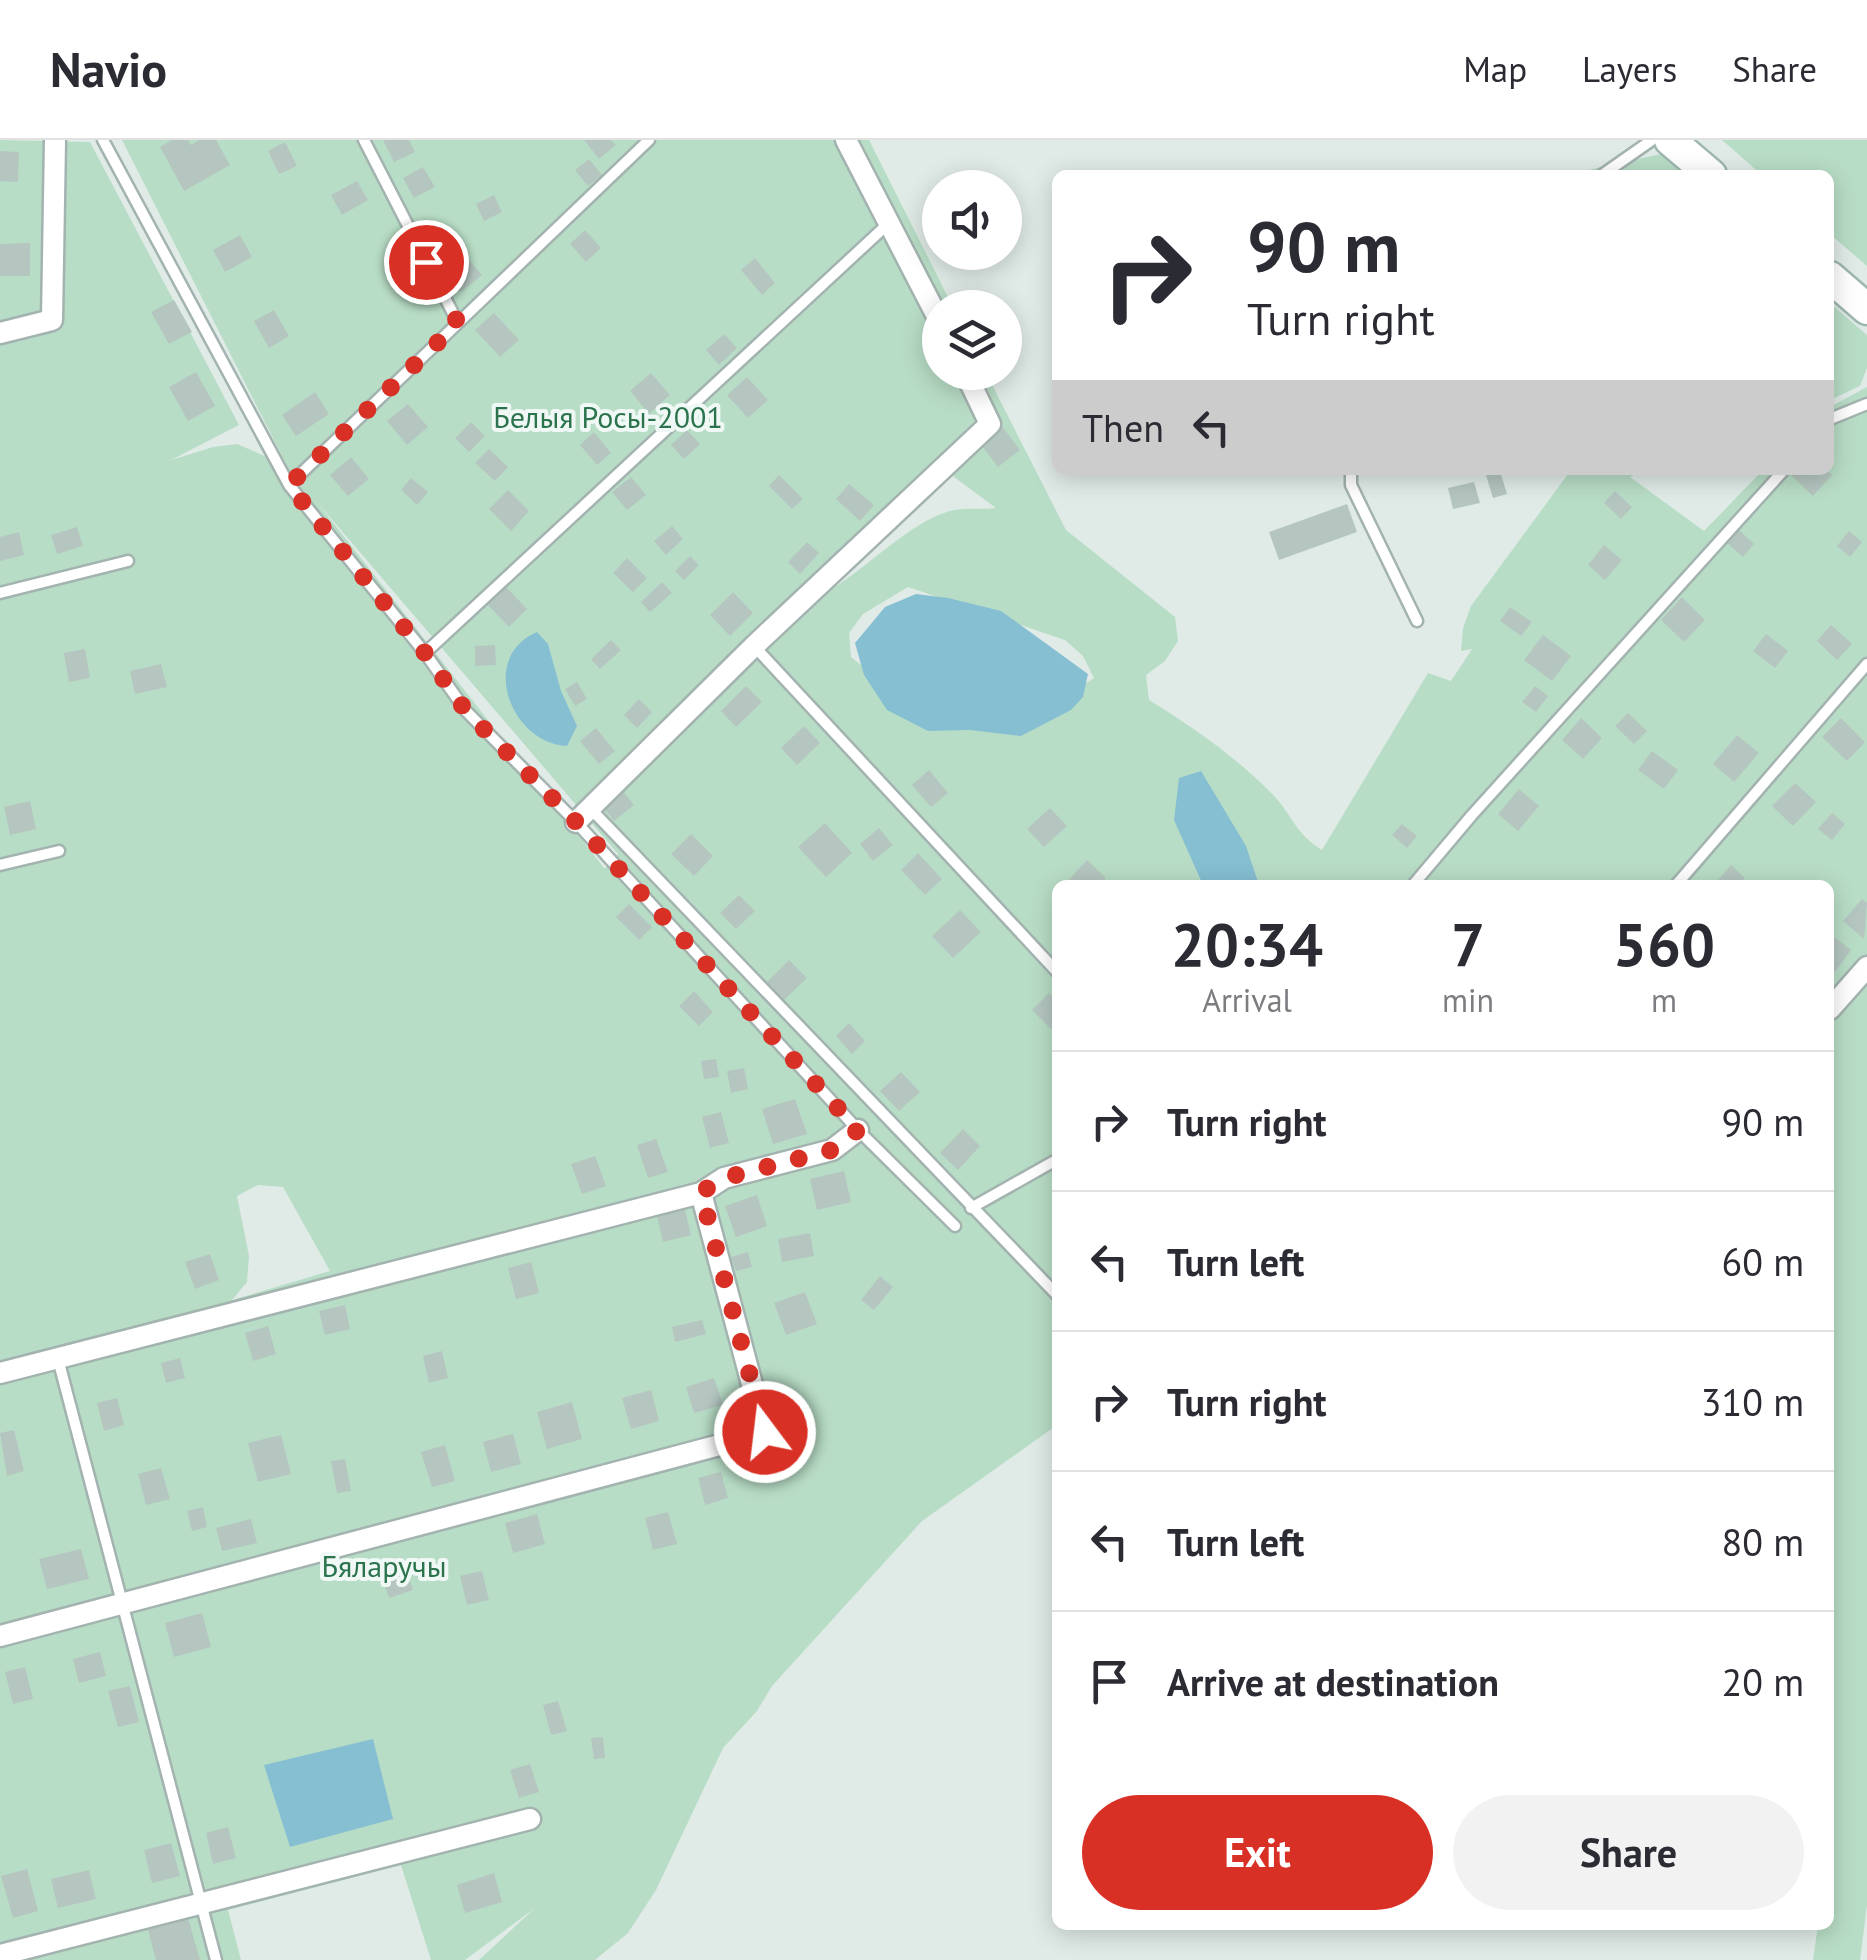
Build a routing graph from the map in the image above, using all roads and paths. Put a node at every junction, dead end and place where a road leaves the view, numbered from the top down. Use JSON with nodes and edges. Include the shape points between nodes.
{"nodes":[{"id":1,"x":54,"y":140,"type":"edge"},
{"id":2,"x":103,"y":140,"type":"edge"},
{"id":3,"x":364,"y":140,"type":"edge"},
{"id":4,"x":649,"y":140,"type":"edge"},
{"id":5,"x":846,"y":140,"type":"edge"},
{"id":6,"x":1652,"y":140,"type":"edge"},
{"id":7,"x":1670,"y":140,"type":"edge"},
{"id":8,"x":1609,"y":170,"type":"edge"},
{"id":9,"x":1705,"y":170,"type":"edge"},
{"id":10,"x":890,"y":221,"type":"junction"},
{"id":11,"x":1834,"y":280,"type":"edge"},
{"id":12,"x":924,"y":290,"type":"edge"},
{"id":13,"x":1867,"y":309,"type":"edge"},
{"id":14,"x":458,"y":323,"type":"junction"},
{"id":15,"x":0,"y":333,"type":"edge"},
{"id":16,"x":974,"y":390,"type":"edge"},
{"id":17,"x":1867,"y":404,"type":"edge"},
{"id":18,"x":1834,"y":417,"type":"edge"},
{"id":19,"x":1351,"y":475,"type":"edge"},
{"id":20,"x":1779,"y":475,"type":"edge"},
{"id":21,"x":289,"y":485,"type":"junction"},
{"id":22,"x":128,"y":561,"type":"dead end"},
{"id":23,"x":0,"y":594,"type":"edge"},
{"id":24,"x":1417,"y":622,"type":"dead end"},
{"id":25,"x":754,"y":646,"type":"junction"},
{"id":26,"x":425,"y":653,"type":"junction"},
{"id":27,"x":1867,"y":664,"type":"edge"},
{"id":28,"x":582,"y":814,"type":"junction"},
{"id":29,"x":60,"y":852,"type":"dead end"},
{"id":30,"x":0,"y":864,"type":"edge"},
{"id":31,"x":1418,"y":880,"type":"edge"},
{"id":32,"x":1680,"y":880,"type":"edge"},
{"id":33,"x":1052,"y":967,"type":"edge"},
{"id":34,"x":1867,"y":968,"type":"edge"},
{"id":35,"x":1834,"y":1005,"type":"edge"},
{"id":36,"x":858,"y":1130,"type":"junction"},
{"id":37,"x":1052,"y":1162,"type":"edge"},
{"id":38,"x":701,"y":1192,"type":"junction"},
{"id":39,"x":971,"y":1208,"type":"junction"},
{"id":40,"x":955,"y":1226,"type":"dead end"},
{"id":41,"x":1052,"y":1290,"type":"edge"},
{"id":42,"x":58,"y":1358,"type":"junction"},
{"id":43,"x":0,"y":1373,"type":"edge"},
{"id":44,"x":125,"y":1606,"type":"junction"},
{"id":45,"x":0,"y":1636,"type":"edge"},
{"id":46,"x":530,"y":1819,"type":"dead end"},
{"id":47,"x":200,"y":1904,"type":"junction"},
{"id":48,"x":0,"y":1956,"type":"edge"},
{"id":49,"x":216,"y":1960,"type":"edge"}],
"edges":[{"from":1,"to":15,"type":"street","via":[[52,320]]},
{"from":2,"to":21,"type":"lane"},
{"from":3,"to":14,"type":"lane"},
{"from":4,"to":14,"type":"lane"},
{"from":5,"to":10,"type":"street"},
{"from":6,"to":8,"type":"lane"},
{"from":7,"to":9,"type":"main road"},
{"from":10,"to":12,"type":"street"},
{"from":10,"to":26,"type":"lane"},
{"from":11,"to":13,"type":"main road"},
{"from":14,"to":21,"type":"lane"},
{"from":16,"to":25,"type":"street","via":[[990,424]]},
{"from":17,"to":18,"type":"lane"},
{"from":19,"to":24,"type":"lane"},
{"from":20,"to":31,"type":"lane"},
{"from":21,"to":26,"type":"lane"},
{"from":22,"to":23,"type":"lane"},
{"from":25,"to":28,"type":"street"},
{"from":25,"to":33,"type":"lane"},
{"from":26,"to":28,"type":"lane","via":[[466,711]]},
{"from":27,"to":32,"type":"lane"},
{"from":28,"to":36,"type":"lane"},
{"from":28,"to":39,"type":"lane"},
{"from":29,"to":30,"type":"lane"},
{"from":34,"to":35,"type":"street"},
{"from":36,"to":38,"type":"street","via":[[832,1150],[724,1178]]},
{"from":36,"to":40,"type":"lane"},
{"from":37,"to":39,"type":"lane"},
{"from":38,"to":42,"type":"street"},
{"from":38,"to":44,"type":"street","via":[[765,1432]]},
{"from":39,"to":41,"type":"lane"},
{"from":42,"to":43,"type":"street"},
{"from":42,"to":44,"type":"lane"},
{"from":44,"to":45,"type":"street"},
{"from":44,"to":47,"type":"lane"},
{"from":46,"to":47,"type":"street"},
{"from":47,"to":48,"type":"street"},
{"from":47,"to":49,"type":"lane"}]}
